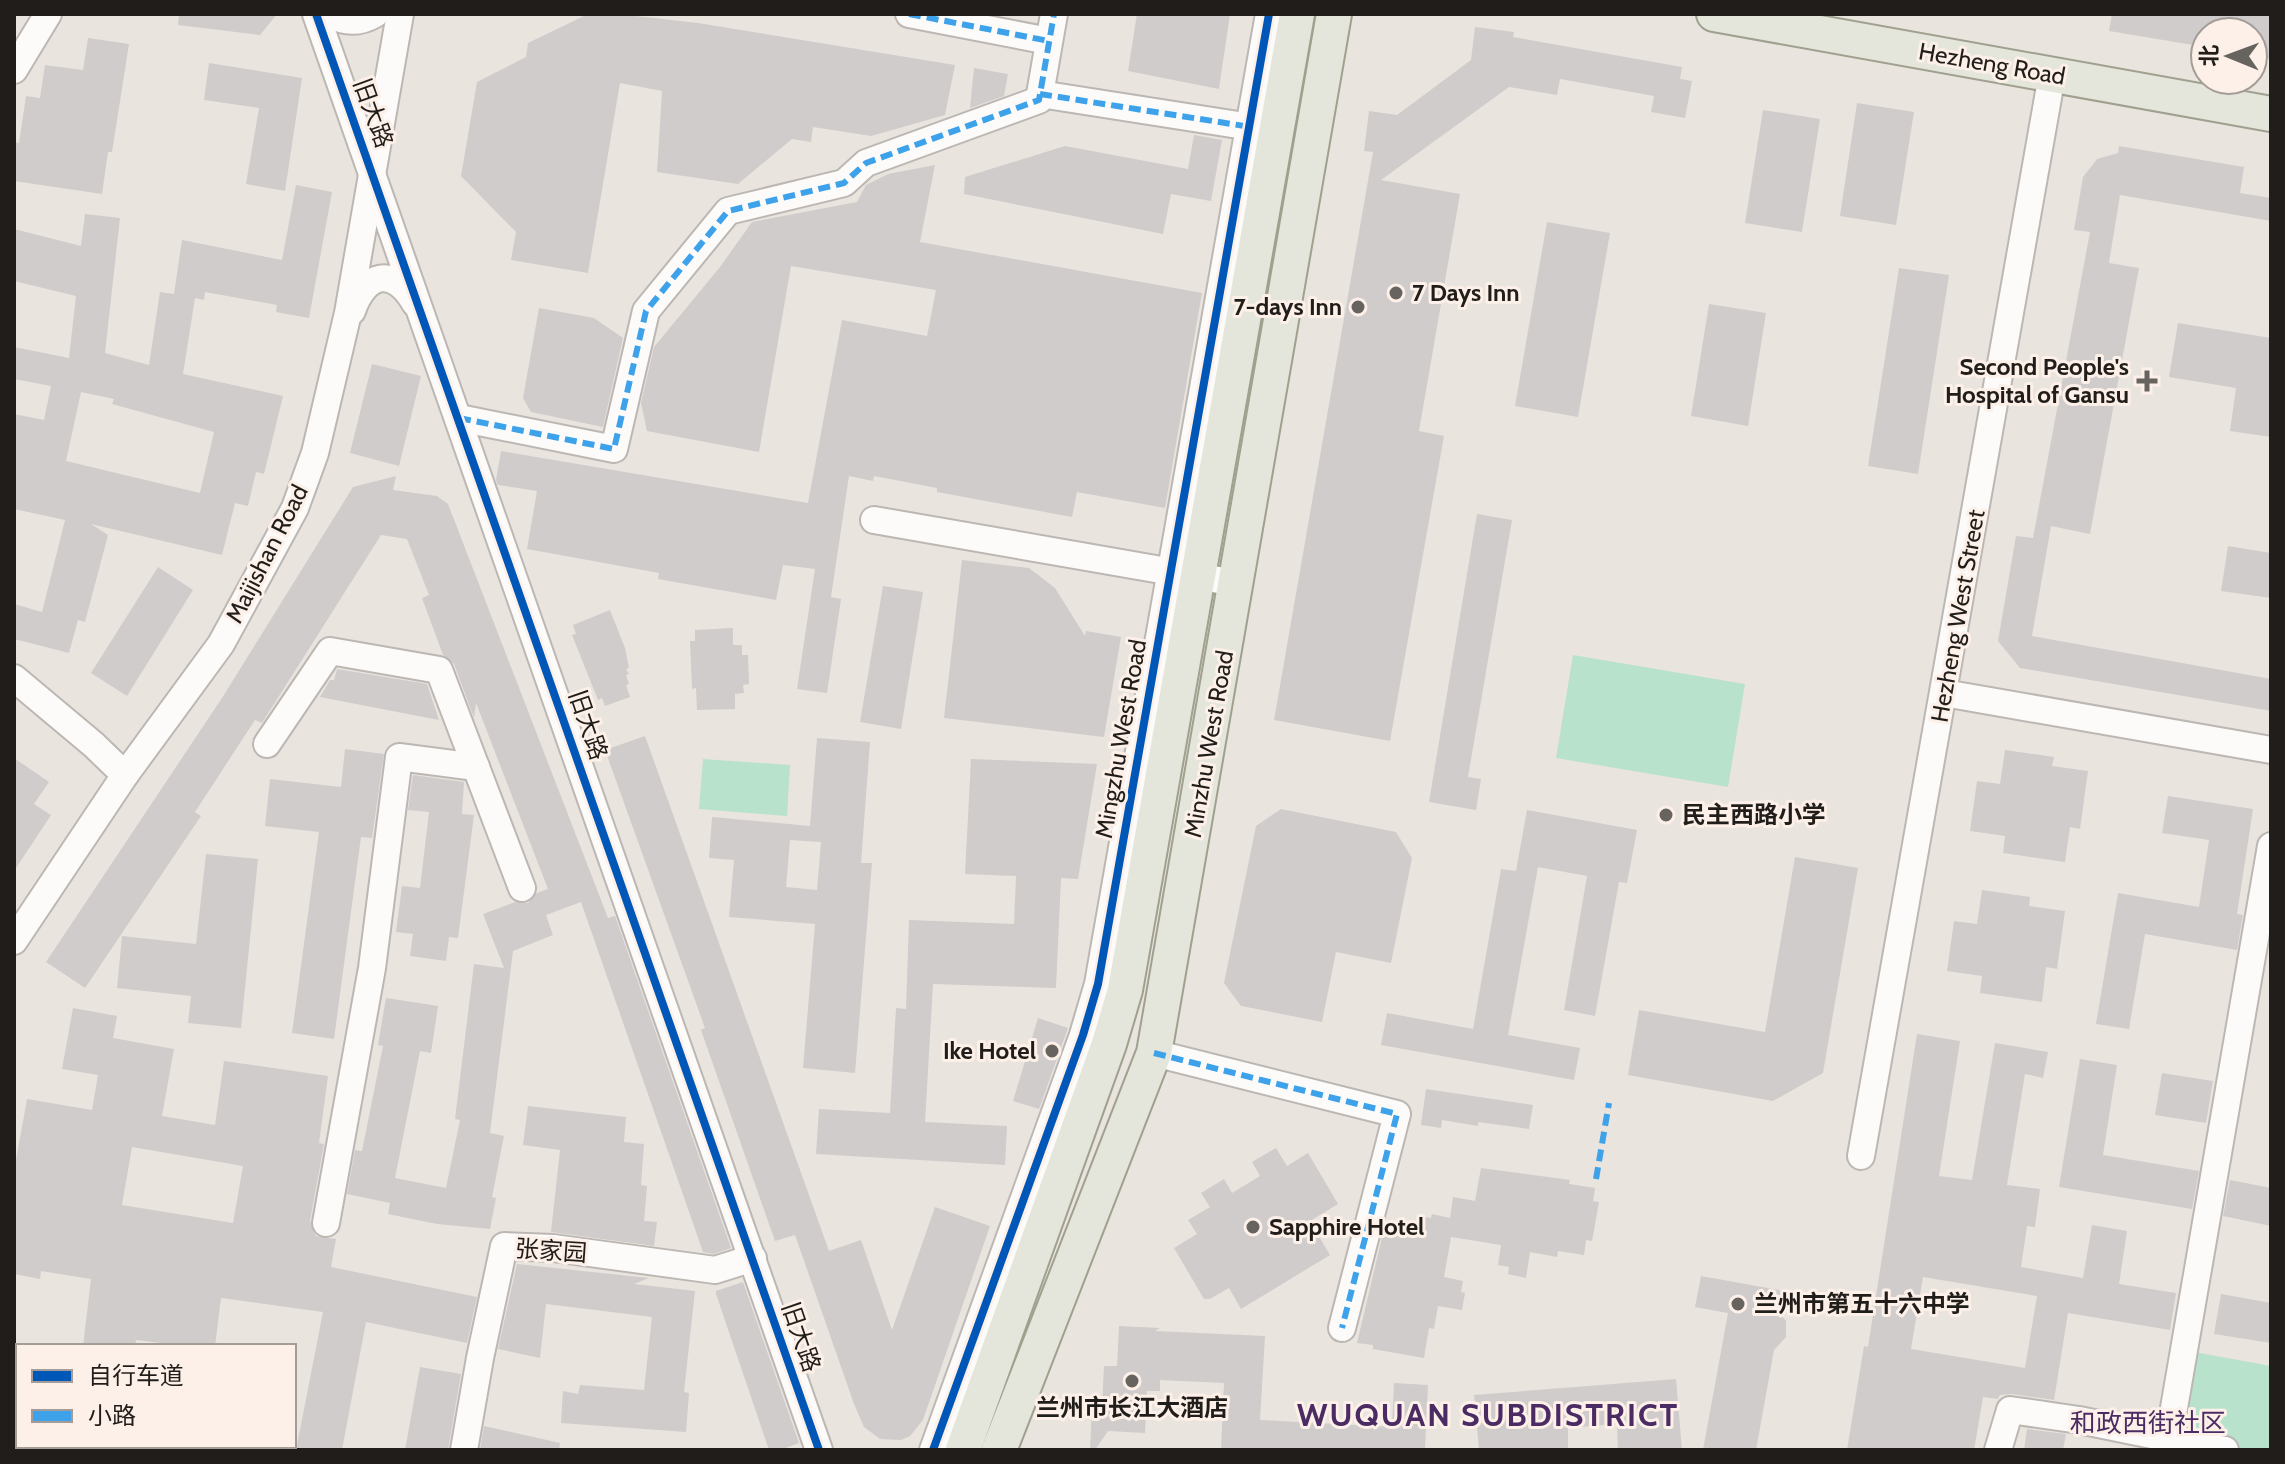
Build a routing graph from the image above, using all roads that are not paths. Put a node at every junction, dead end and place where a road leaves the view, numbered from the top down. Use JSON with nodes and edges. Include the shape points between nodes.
{"nodes":[{"id":1,"x":48,"y":14,"type":"edge"},
{"id":2,"x":316,"y":14,"type":"edge"},
{"id":3,"x":329,"y":14,"type":"edge"},
{"id":4,"x":375,"y":14,"type":"edge"},
{"id":5,"x":400,"y":14,"type":"edge"},
{"id":6,"x":909,"y":14,"type":"edge"},
{"id":7,"x":1054,"y":14,"type":"edge"},
{"id":8,"x":1269,"y":14,"type":"edge"},
{"id":9,"x":1297,"y":14,"type":"edge"},
{"id":10,"x":1334,"y":14,"type":"edge"},
{"id":11,"x":1714,"y":14,"type":"edge"},
{"id":12,"x":1049,"y":41,"type":"junction"},
{"id":13,"x":14,"y":70,"type":"edge"},
{"id":14,"x":2052,"y":75,"type":"junction"},
{"id":15,"x":1040,"y":94,"type":"junction"},
{"id":16,"x":2271,"y":114,"type":"edge"},
{"id":17,"x":1251,"y":127,"type":"junction"},
{"id":18,"x":373,"y":173,"type":"junction"},
{"id":19,"x":425,"y":320,"type":"junction"},
{"id":20,"x":337,"y":356,"type":"junction"},
{"id":21,"x":459,"y":418,"type":"junction"},
{"id":22,"x":874,"y":520,"type":"dead end"},
{"id":23,"x":1184,"y":573,"type":"junction"},
{"id":24,"x":1236,"y":583,"type":"junction"},
{"id":25,"x":14,"y":678,"type":"edge"},
{"id":26,"x":1944,"y":693,"type":"junction"},
{"id":27,"x":267,"y":744,"type":"dead end"},
{"id":28,"x":2271,"y":750,"type":"edge"},
{"id":29,"x":476,"y":767,"type":"junction"},
{"id":30,"x":125,"y":775,"type":"junction"},
{"id":31,"x":2271,"y":846,"type":"edge"},
{"id":32,"x":522,"y":888,"type":"dead end"},
{"id":33,"x":14,"y":941,"type":"edge"},
{"id":34,"x":1154,"y":1053,"type":"junction"},
{"id":35,"x":1861,"y":1156,"type":"dead end"},
{"id":36,"x":326,"y":1223,"type":"dead end"},
{"id":37,"x":753,"y":1258,"type":"junction"},
{"id":38,"x":1342,"y":1328,"type":"dead end"},
{"id":39,"x":2169,"y":1437,"type":"junction"},
{"id":40,"x":464,"y":1450,"type":"edge"},
{"id":41,"x":819,"y":1450,"type":"edge"},
{"id":42,"x":933,"y":1450,"type":"edge"},
{"id":43,"x":963,"y":1450,"type":"edge"},
{"id":44,"x":999,"y":1450,"type":"edge"},
{"id":45,"x":1998,"y":1450,"type":"edge"},
{"id":46,"x":2225,"y":1450,"type":"edge"}],
"edges":[{"from":1,"to":13,"type":"street"},
{"from":2,"to":18,"type":"street","name":"旧大路"},
{"from":3,"to":4,"type":"street","via":[[363,21]]},
{"from":5,"to":18,"type":"street","name":"Maijishan Road"},
{"from":6,"to":12,"type":"street"},
{"from":7,"to":12,"type":"street"},
{"from":8,"to":17,"type":"street","name":"Mingzhu West Road"},
{"from":9,"to":23,"type":"main road","name":"Minzhu West Road"},
{"from":10,"to":24,"type":"main road","name":"Minzhu West Road"},
{"from":11,"to":14,"type":"main road","name":"Hezheng Road"},
{"from":12,"to":15,"type":"street"},
{"from":14,"to":16,"type":"main road","name":"Hezheng Road"},
{"from":14,"to":26,"type":"street","name":"Hezheng West Street"},
{"from":15,"to":17,"type":"street"},
{"from":15,"to":21,"type":"street","via":[[1039,100],[866,163],[844,183],[728,211],[646,311],[614,449]]},
{"from":17,"to":23,"type":"street","name":"Mingzhu West Road"},
{"from":18,"to":19,"type":"street","name":"旧大路"},
{"from":18,"to":20,"type":"street","name":"Maijishan Road"},
{"from":19,"to":20,"type":"street","via":[[403,284],[377,279],[356,298]]},
{"from":19,"to":21,"type":"street","name":"旧大路"},
{"from":20,"to":30,"type":"street","name":"Maijishan Road","via":[[315,453],[295,508],[221,644]]},
{"from":21,"to":37,"type":"street","name":"旧大路"},
{"from":22,"to":23,"type":"street"},
{"from":23,"to":24,"type":"street"},
{"from":23,"to":42,"type":"street","name":"Mingzhu West Road","via":[[1098,984]]},
{"from":23,"to":43,"type":"main road","name":"Minzhu West Road","via":[[1125,990]]},
{"from":24,"to":34,"type":"main road","name":"Minzhu West Road"},
{"from":25,"to":30,"type":"street"},
{"from":26,"to":28,"type":"street"},
{"from":26,"to":35,"type":"street","name":"Hezheng West Street"},
{"from":27,"to":29,"type":"street","via":[[330,651],[439,670]]},
{"from":29,"to":32,"type":"street"},
{"from":29,"to":36,"type":"street","via":[[399,757],[372,968]]},
{"from":30,"to":33,"type":"street","name":"Maijishan Road"},
{"from":31,"to":39,"type":"street"},
{"from":34,"to":38,"type":"street","via":[[1397,1114]]},
{"from":34,"to":44,"type":"main road","name":"Minzhu West Road"},
{"from":37,"to":40,"type":"street","name":"张家园","via":[[715,1270],[504,1246]]},
{"from":37,"to":41,"type":"street","name":"旧大路"},
{"from":39,"to":45,"type":"street","via":[[2010,1410]]},
{"from":39,"to":46,"type":"street"}]}
